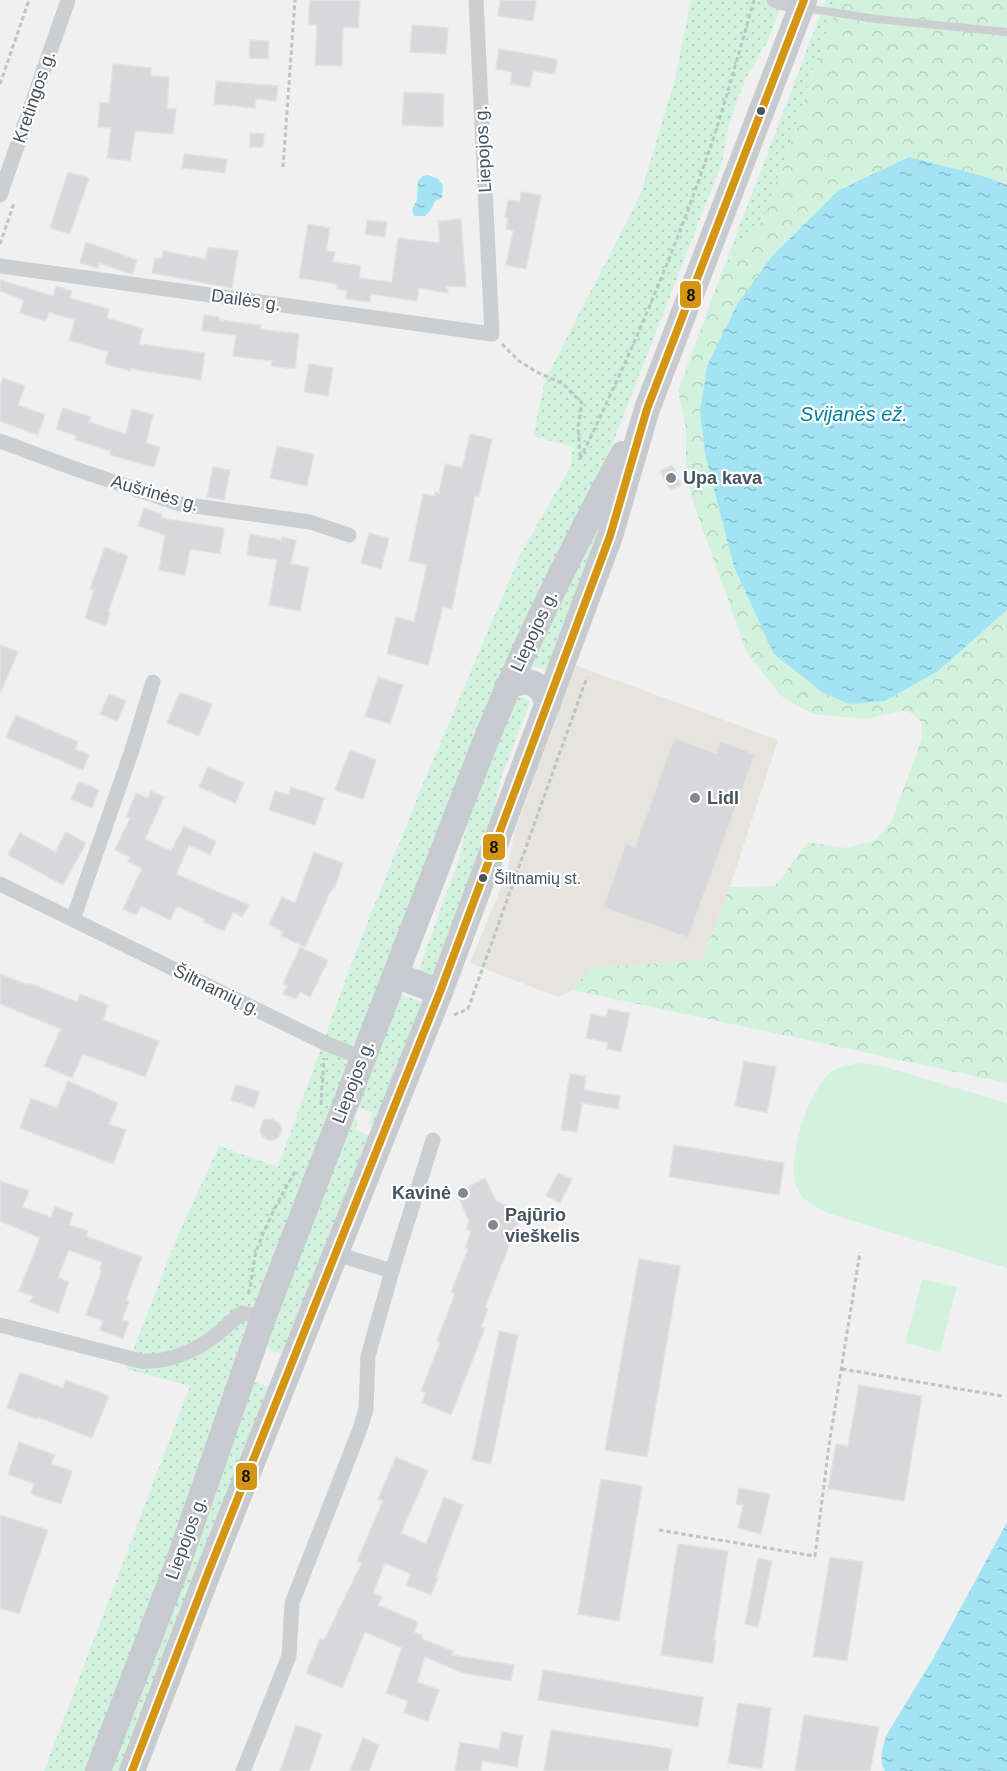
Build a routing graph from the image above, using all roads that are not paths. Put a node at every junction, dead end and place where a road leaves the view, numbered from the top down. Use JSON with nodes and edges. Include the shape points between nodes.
{"nodes":[{"id":1,"x":68,"y":0,"type":"edge"},
{"id":2,"x":476,"y":0,"type":"edge"},
{"id":3,"x":774,"y":0,"type":"edge"},
{"id":4,"x":802,"y":4,"type":"edge"},
{"id":5,"x":1007,"y":32,"type":"edge"},
{"id":6,"x":0,"y":195,"type":"edge"},
{"id":7,"x":0,"y":266,"type":"edge"},
{"id":8,"x":492,"y":334,"type":"joint"},
{"id":9,"x":647,"y":409,"type":"junction"},
{"id":10,"x":0,"y":441,"type":"edge"},
{"id":11,"x":349,"y":535,"type":"dead end"},
{"id":12,"x":153,"y":682,"type":"dead end"},
{"id":13,"x":507,"y":687,"type":"junction"},
{"id":14,"x":548,"y":704,"type":"junction"},
{"id":15,"x":0,"y":884,"type":"edge"},
{"id":16,"x":73,"y":919,"type":"junction"},
{"id":17,"x":396,"y":975,"type":"junction"},
{"id":18,"x":440,"y":992,"type":"junction"},
{"id":19,"x":362,"y":1059,"type":"junction"},
{"id":20,"x":433,"y":1140,"type":"dead end"},
{"id":21,"x":336,"y":1254,"type":"junction"},
{"id":22,"x":392,"y":1271,"type":"junction"},
{"id":23,"x":252,"y":1316,"type":"junction"},
{"id":24,"x":0,"y":1325,"type":"edge"},
{"id":25,"x":253,"y":1348,"type":"junction"},
{"id":26,"x":293,"y":1363,"type":"junction"},
{"id":27,"x":98,"y":1771,"type":"edge"},
{"id":28,"x":132,"y":1771,"type":"edge"},
{"id":29,"x":243,"y":1771,"type":"edge"}],
"edges":[{"from":1,"to":6,"type":"street","name":"Kretingos g."},
{"from":2,"to":8,"type":"street","name":"Liepojos g."},
{"from":3,"to":4,"type":"street"},
{"from":4,"to":5,"type":"lane","via":[[876,19]]},
{"from":4,"to":9,"type":"main road","name":"Liepojos g."},
{"from":7,"to":8,"type":"street","name":"Dailės g."},
{"from":9,"to":13,"type":"main road","name":"Liepojos g.","via":[[581,532]]},
{"from":9,"to":14,"type":"main road","name":"Liepojos g.","via":[[610,536]]},
{"from":10,"to":11,"type":"street","name":"Aušrinės g.","via":[[180,504],[310,522]]},
{"from":12,"to":16,"type":"street"},
{"from":13,"to":14,"type":"main road","via":[[528,682],[545,693]]},
{"from":13,"to":17,"type":"main road","name":"Liepojos g."},
{"from":14,"to":18,"type":"main road","name":"Liepojos g."},
{"from":15,"to":16,"type":"street","name":"Šiltnamių g."},
{"from":16,"to":19,"type":"street","name":"Šiltnamių g."},
{"from":17,"to":18,"type":"main road"},
{"from":17,"to":19,"type":"main road","name":"Liepojos g."},
{"from":18,"to":21,"type":"main road","name":"Liepojos g."},
{"from":19,"to":23,"type":"main road","name":"Liepojos g."},
{"from":20,"to":22,"type":"street"},
{"from":21,"to":22,"type":"street"},
{"from":21,"to":26,"type":"main road","name":"Liepojos g."},
{"from":22,"to":29,"type":"street","via":[[368,1356],[363,1419],[292,1603],[289,1656]]},
{"from":23,"to":24,"type":"street","via":[[195,1350],[153,1362]]},
{"from":23,"to":25,"type":"main road","name":"Liepojos g."},
{"from":25,"to":26,"type":"main road","via":[[256,1358],[273,1369]]},
{"from":25,"to":27,"type":"main road","name":"Liepojos g.","via":[[178,1563]]},
{"from":26,"to":28,"type":"main road","name":"Liepojos g."}]}
